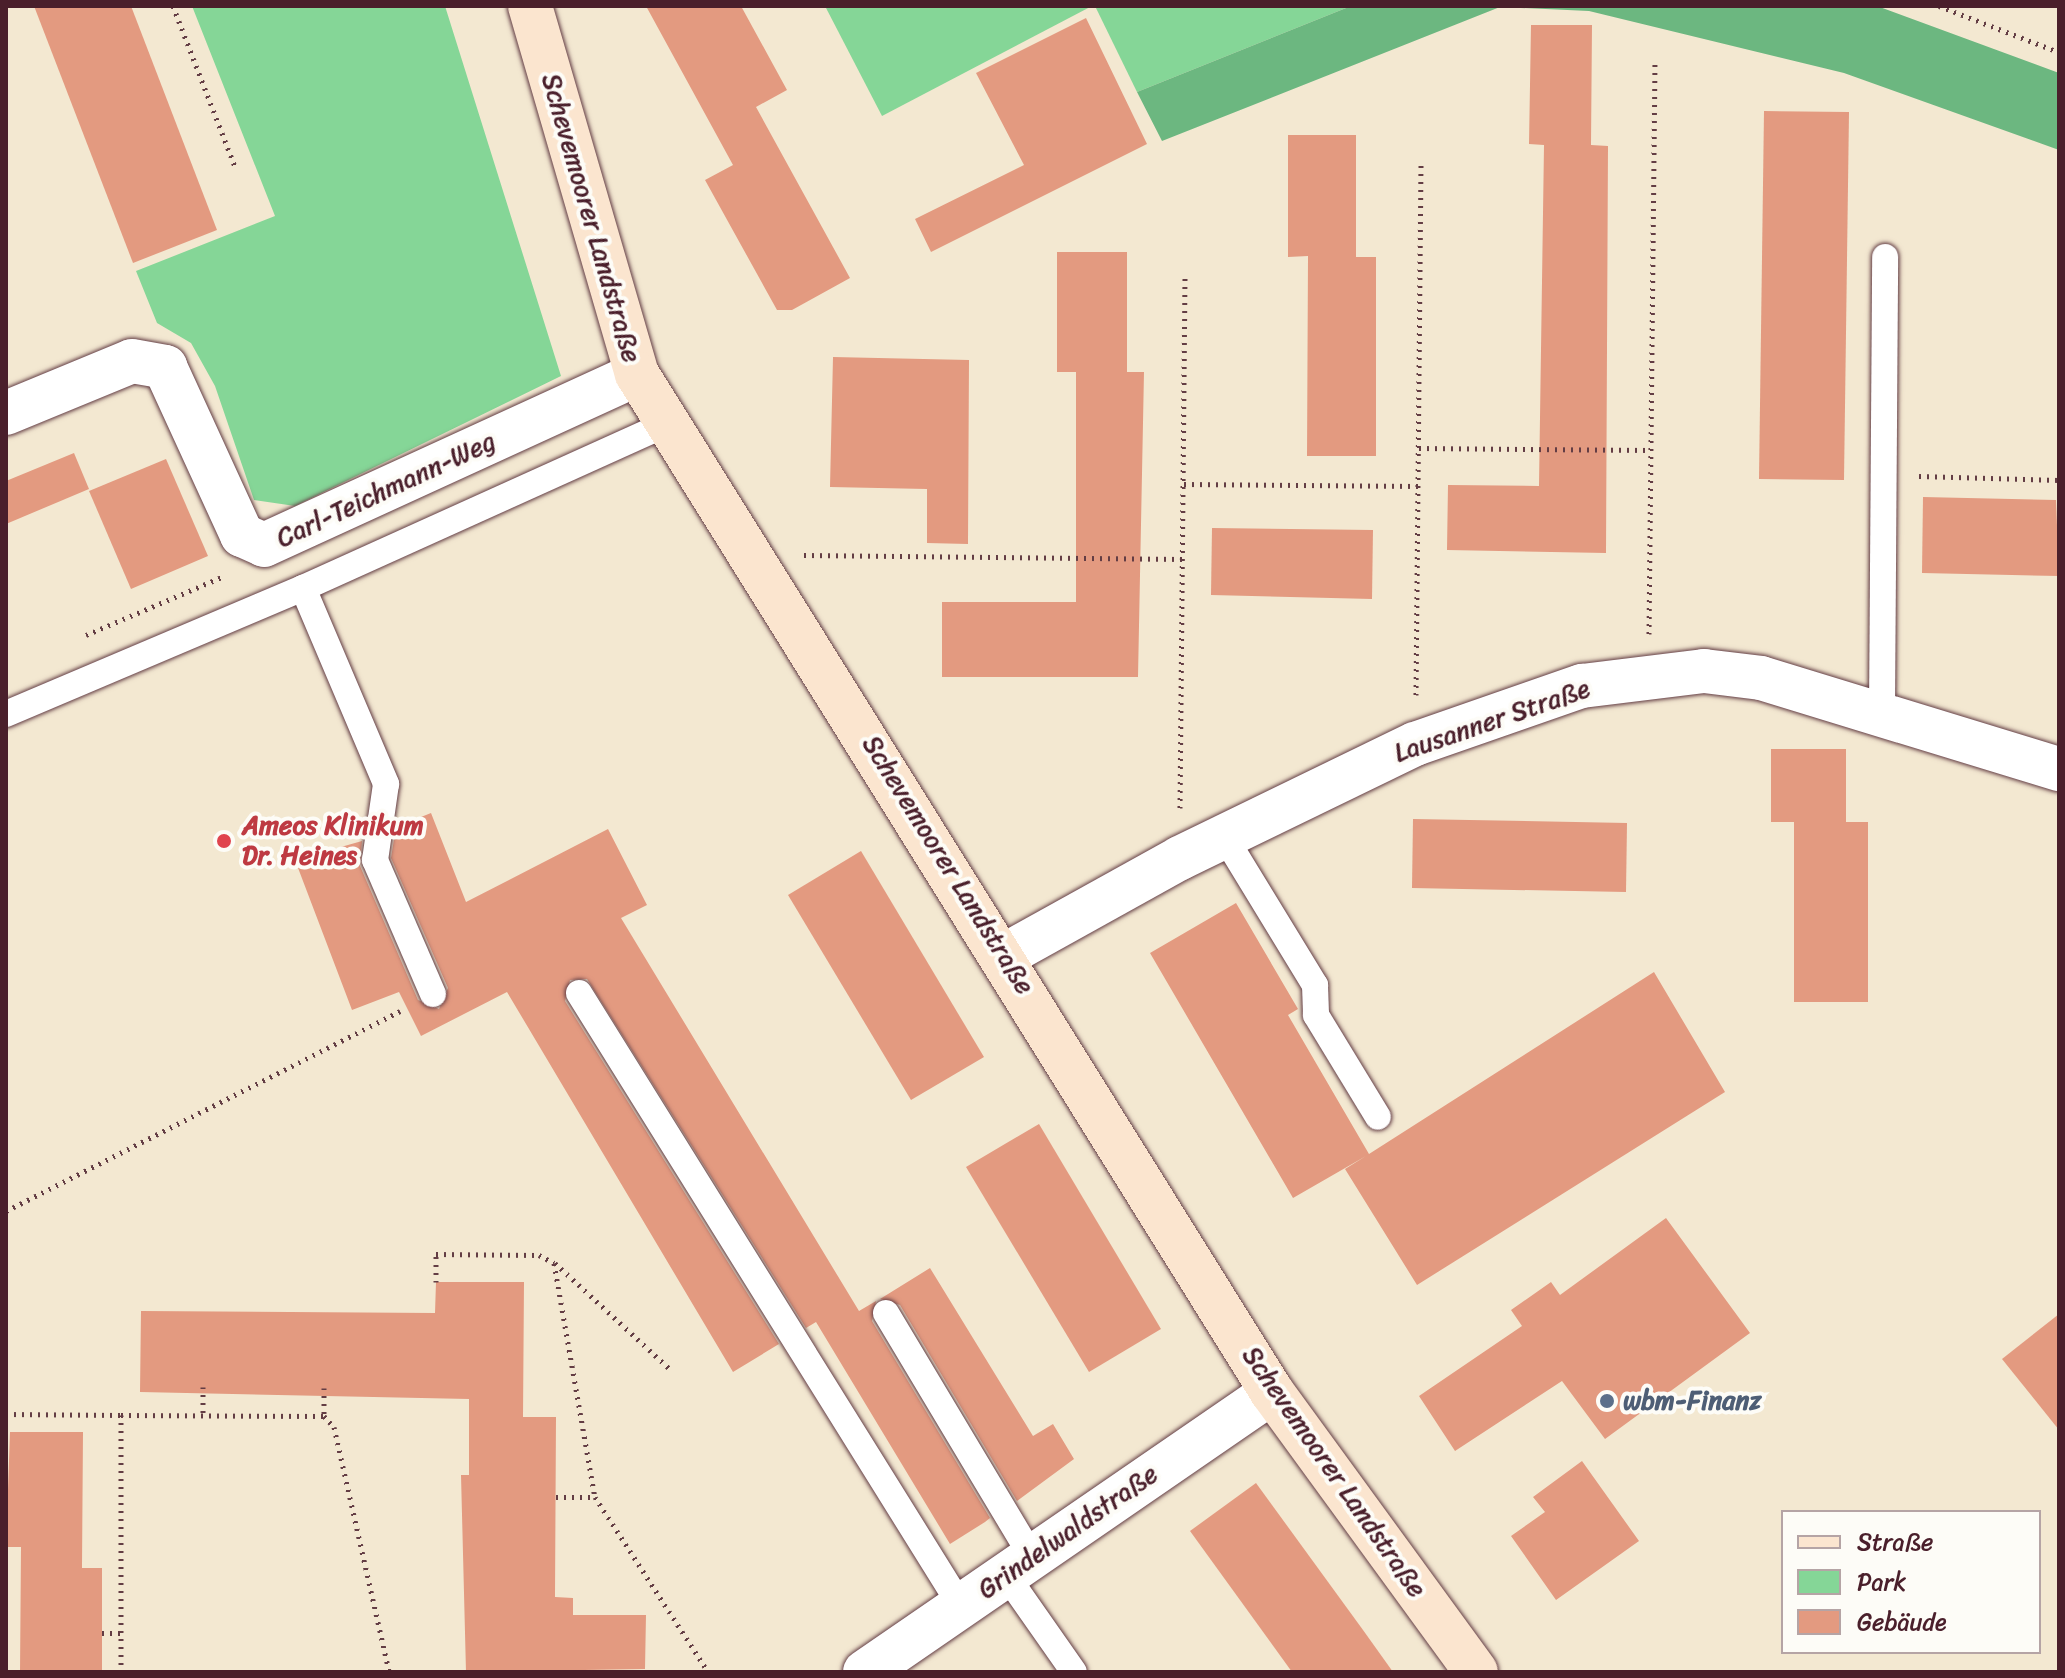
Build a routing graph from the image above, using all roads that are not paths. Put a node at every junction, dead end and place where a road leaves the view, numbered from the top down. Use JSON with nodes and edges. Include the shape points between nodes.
{"nodes":[{"id":1,"x":530,"y":6,"type":"edge"},
{"id":2,"x":1885,"y":257,"type":"dead end"},
{"id":3,"x":637,"y":374,"type":"junction"},
{"id":4,"x":6,"y":413,"type":"edge"},
{"id":5,"x":668,"y":423,"type":"junction"},
{"id":6,"x":303,"y":588,"type":"junction"},
{"id":7,"x":1882,"y":711,"type":"junction"},
{"id":8,"x":6,"y":714,"type":"edge"},
{"id":9,"x":2059,"y":769,"type":"edge"},
{"id":10,"x":1224,"y":836,"type":"junction"},
{"id":11,"x":1005,"y":955,"type":"junction"},
{"id":12,"x":579,"y":993,"type":"dead end"},
{"id":13,"x":433,"y":994,"type":"road end"},
{"id":14,"x":1378,"y":1117,"type":"dead end"},
{"id":15,"x":886,"y":1313,"type":"dead end"},
{"id":16,"x":1272,"y":1392,"type":"junction"},
{"id":17,"x":1019,"y":1566,"type":"junction"},
{"id":18,"x":961,"y":1606,"type":"junction"},
{"id":19,"x":865,"y":1672,"type":"edge"},
{"id":20,"x":1074,"y":1672,"type":"edge"},
{"id":21,"x":1476,"y":1672,"type":"edge"}],
"edges":[{"from":1,"to":3,"type":"street","name":"Schevemoorer Landstraße"},
{"from":2,"to":7,"type":"lane"},
{"from":3,"to":4,"type":"street","name":"Carl-Teichmann-Weg","via":[[279,542],[253,544],[242,535],[165,367],[132,361]]},
{"from":3,"to":5,"type":"street","name":"Schevemoorer Landstraße"},
{"from":5,"to":6,"type":"lane"},
{"from":5,"to":11,"type":"street","name":"Schevemoorer Landstraße"},
{"from":6,"to":8,"type":"lane"},
{"from":6,"to":13,"type":"lane","via":[[386,784],[375,860]]},
{"from":7,"to":9,"type":"street","name":"Lausanner Straße"},
{"from":7,"to":10,"type":"street","name":"Lausanner Straße","via":[[1761,678],[1704,671],[1582,686],[1415,744]]},
{"from":10,"to":11,"type":"street","name":"Lausanner Straße"},
{"from":10,"to":14,"type":"lane","via":[[1315,985],[1316,1015]]},
{"from":11,"to":16,"type":"street","name":"Schevemoorer Landstraße"},
{"from":12,"to":18,"type":"lane"},
{"from":15,"to":17,"type":"lane"},
{"from":16,"to":17,"type":"street","name":"Grindelwaldstraße"},
{"from":16,"to":21,"type":"street","name":"Schevemoorer Landstraße"},
{"from":17,"to":18,"type":"street","name":"Grindelwaldstraße"},
{"from":17,"to":20,"type":"lane"},
{"from":18,"to":19,"type":"street","name":"Grindelwaldstraße"}]}
